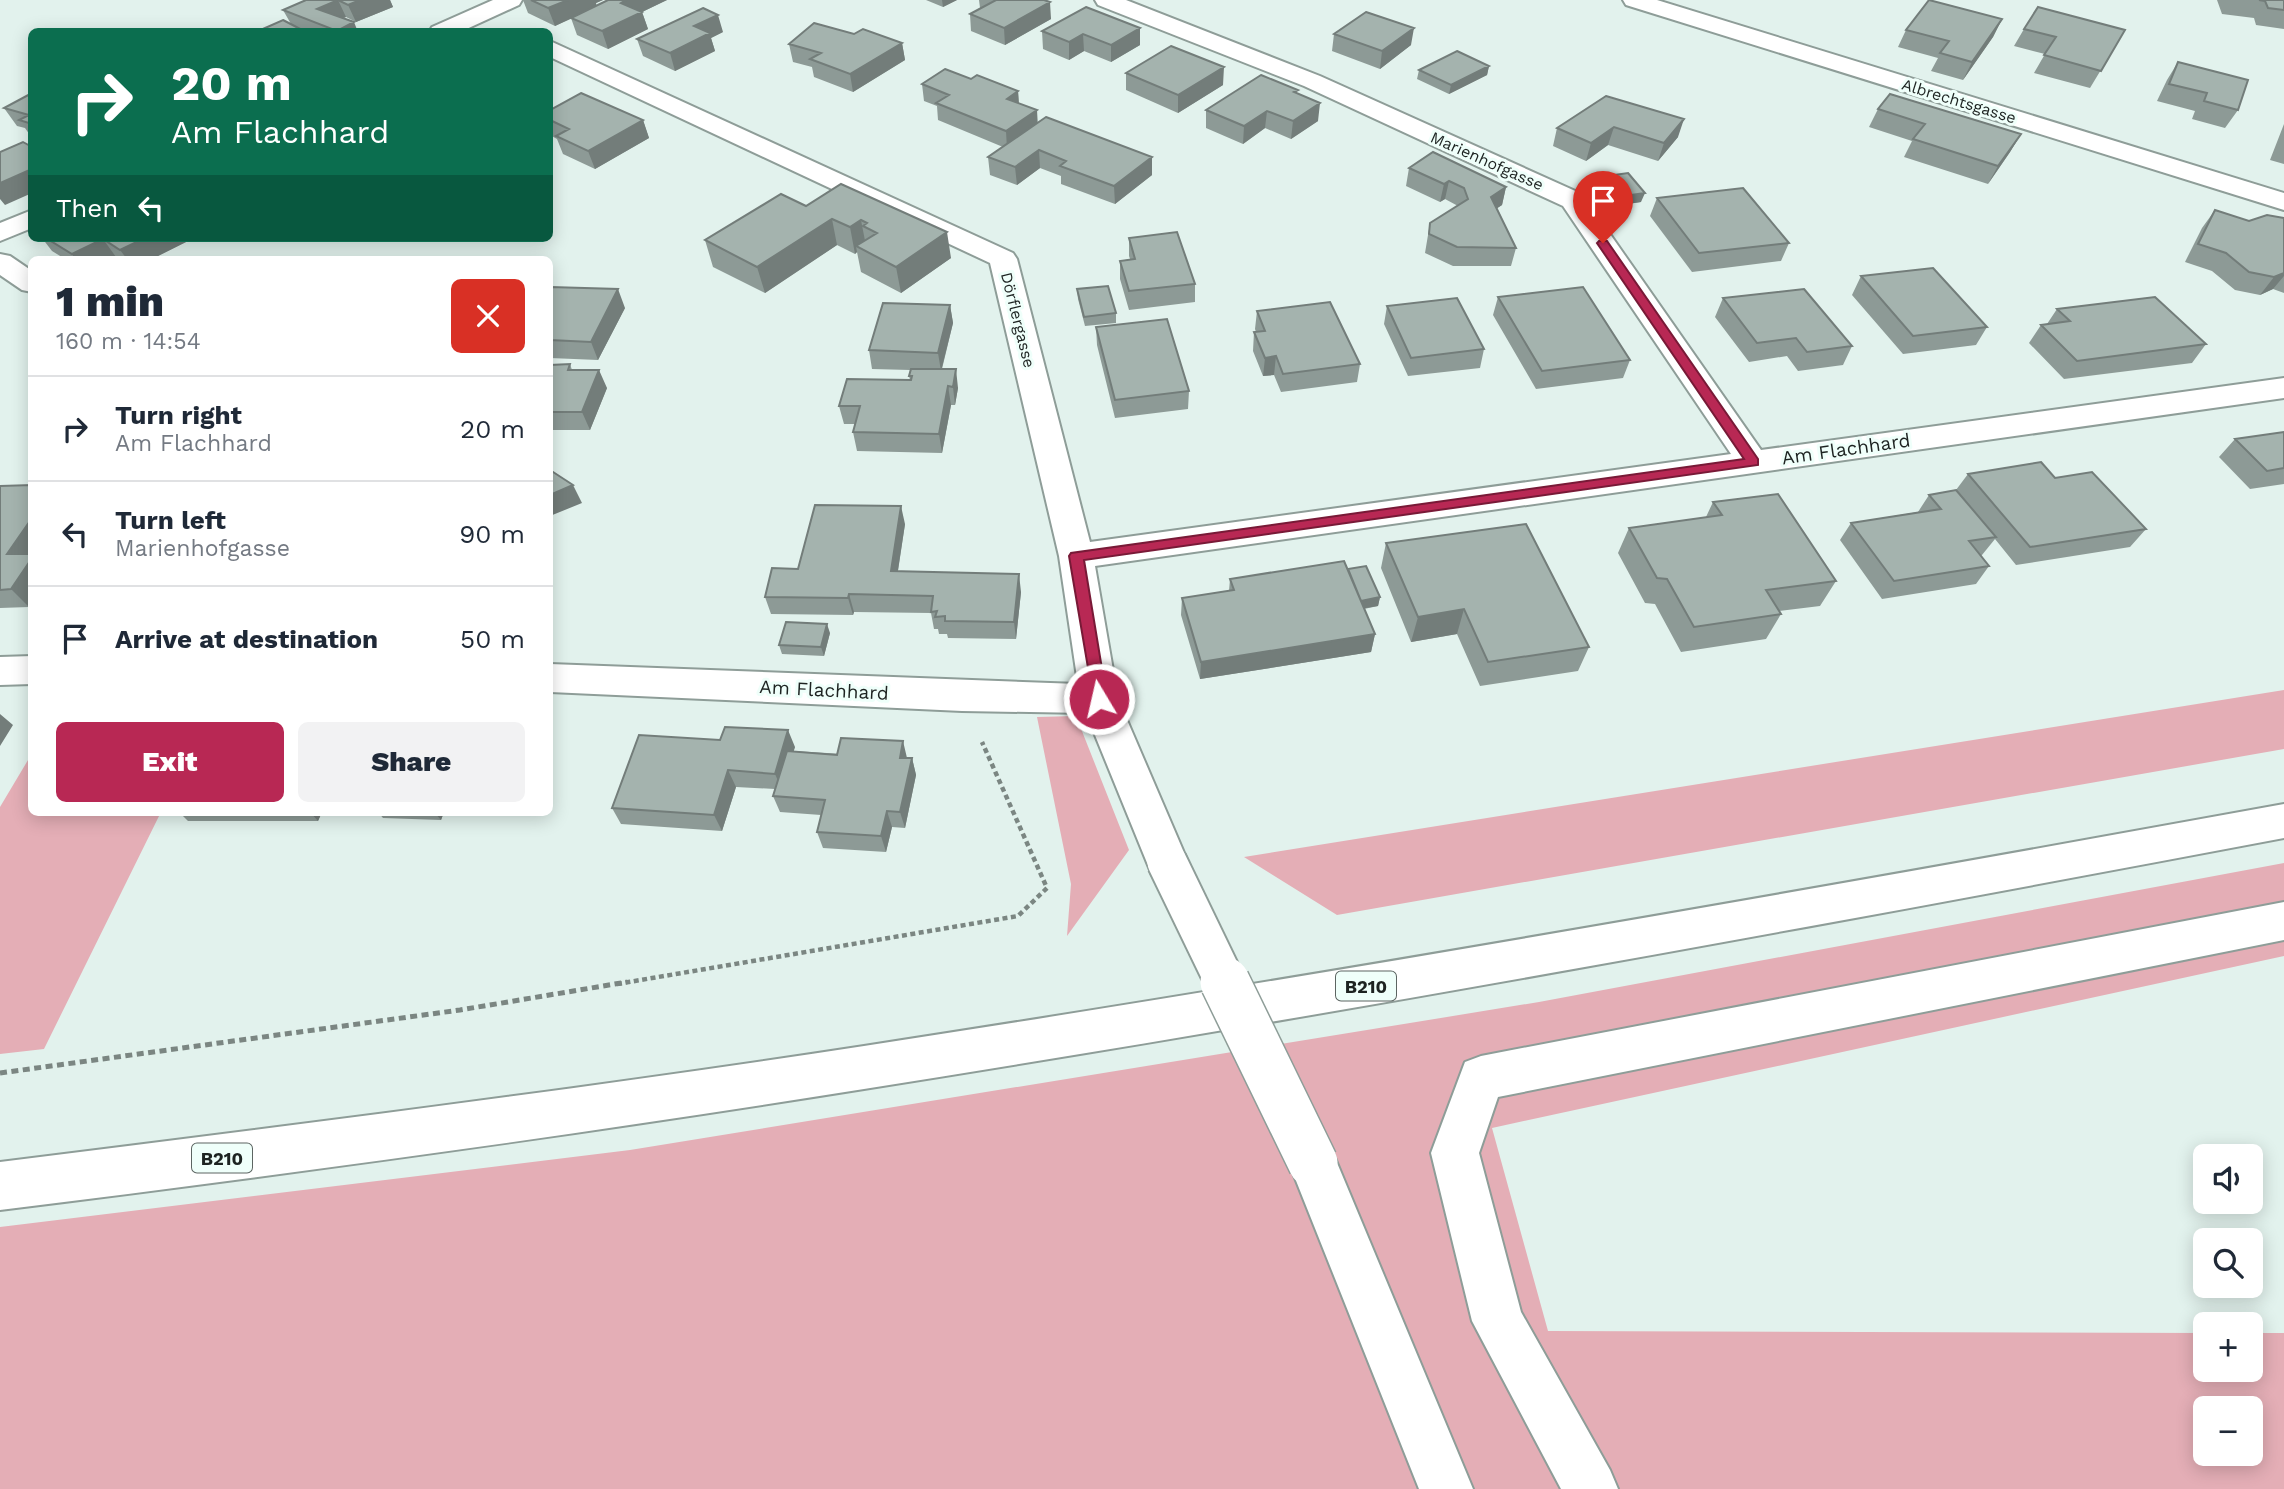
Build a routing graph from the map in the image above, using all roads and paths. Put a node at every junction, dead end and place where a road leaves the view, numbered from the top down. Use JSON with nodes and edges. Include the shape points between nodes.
{"nodes":[{"id":1,"x":511,"y":0,"type":"edge"},
{"id":2,"x":1106,"y":0,"type":"edge"},
{"id":3,"x":1634,"y":0,"type":"edge"},
{"id":4,"x":456,"y":5,"type":"dead end"},
{"id":5,"x":478,"y":14,"type":"junction"},
{"id":6,"x":502,"y":26,"type":"dead end"},
{"id":7,"x":448,"y":28,"type":"edge"},
{"id":8,"x":553,"y":49,"type":"edge"},
{"id":9,"x":2284,"y":202,"type":"edge"},
{"id":10,"x":28,"y":220,"type":"edge"},
{"id":11,"x":0,"y":233,"type":"edge"},
{"id":12,"x":0,"y":262,"type":"edge"},
{"id":13,"x":28,"y":281,"type":"edge"},
{"id":14,"x":2284,"y":388,"type":"edge"},
{"id":15,"x":1753,"y":462,"type":"junction"},
{"id":16,"x":1076,"y":556,"type":"junction"},
{"id":17,"x":0,"y":670,"type":"edge"},
{"id":18,"x":28,"y":670,"type":"edge"},
{"id":19,"x":553,"y":678,"type":"edge"},
{"id":20,"x":962,"y":696,"type":"junction"},
{"id":21,"x":1099,"y":699,"type":"junction"},
{"id":22,"x":2284,"y":821,"type":"edge"},
{"id":23,"x":2284,"y":921,"type":"edge"},
{"id":24,"x":0,"y":1073,"type":"edge"},
{"id":25,"x":0,"y":1186,"type":"edge"},
{"id":26,"x":1446,"y":1489,"type":"edge"},
{"id":27,"x":1591,"y":1489,"type":"edge"}],
"edges":[{"from":1,"to":5,"type":"street"},
{"from":2,"to":15,"type":"street","name":"Marienhofgasse","via":[[1312,81],[1573,200]]},
{"from":3,"to":9,"type":"street","name":"Albrechtsgasse"},
{"from":4,"to":5,"type":"street"},
{"from":5,"to":6,"type":"street"},
{"from":5,"to":7,"type":"street"},
{"from":8,"to":16,"type":"street","name":"Dörflergasse","via":[[1003,259]]},
{"from":10,"to":11,"type":"street"},
{"from":12,"to":13,"type":"street"},
{"from":14,"to":15,"type":"street","name":"Am Flachhard"},
{"from":15,"to":16,"type":"street","name":"Am Flachhard"},
{"from":16,"to":21,"type":"street","name":"Dörflergasse"},
{"from":17,"to":18,"type":"street"},
{"from":19,"to":20,"type":"street","name":"Am Flachhard"},
{"from":20,"to":21,"type":"street","name":"Am Flachhard"},
{"from":20,"to":24,"type":"path","via":[[1047,888],[1018,916],[460,1010]]},
{"from":21,"to":26,"type":"street","name":"Dörflergasse","bridge":true,"via":[[1167,862],[1313,1163]]},
{"from":22,"to":25,"type":"street","number":"B210","via":[[1231,1010],[471,1125]]},
{"from":23,"to":27,"type":"street","via":[[1481,1078],[1455,1153],[1498,1321]]}]}
